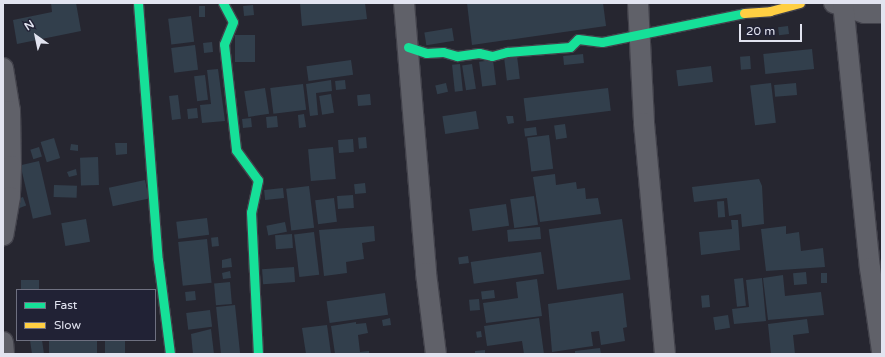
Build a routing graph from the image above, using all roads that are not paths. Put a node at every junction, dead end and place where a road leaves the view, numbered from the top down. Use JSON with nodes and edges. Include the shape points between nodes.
{"nodes":[{"id":1,"x":138,"y":3,"type":"edge"},
{"id":2,"x":223,"y":3,"type":"edge"},
{"id":3,"x":404,"y":3,"type":"edge"},
{"id":4,"x":638,"y":3,"type":"edge"},
{"id":5,"x":800,"y":3,"type":"edge"},
{"id":6,"x":840,"y":4,"type":"edge"},
{"id":7,"x":882,"y":13,"type":"edge"},
{"id":8,"x":639,"y":33,"type":"junction"},
{"id":9,"x":408,"y":47,"type":"junction"},
{"id":10,"x":3,"y":68,"type":"edge"},
{"id":11,"x":3,"y":235,"type":"edge"},
{"id":12,"x":3,"y":342,"type":"edge"},
{"id":13,"x":882,"y":351,"type":"edge"},
{"id":14,"x":4,"y":354,"type":"edge"},
{"id":15,"x":170,"y":354,"type":"edge"},
{"id":16,"x":258,"y":354,"type":"edge"},
{"id":17,"x":436,"y":354,"type":"edge"},
{"id":18,"x":665,"y":354,"type":"edge"}],
"edges":[{"from":1,"to":15,"type":"street","via":[[158,260]]},
{"from":2,"to":16,"type":"street","via":[[233,22],[224,44],[236,150],[258,180],[251,212]]},
{"from":3,"to":9,"type":"street"},
{"from":4,"to":8,"type":"street"},
{"from":5,"to":8,"type":"street","via":[[770,12],[741,13],[696,24]]},
{"from":6,"to":7,"type":"street","via":[[864,13]]},
{"from":6,"to":13,"type":"street"},
{"from":8,"to":9,"type":"street","via":[[602,42],[578,39],[570,47],[507,52],[492,56],[426,53]]},
{"from":8,"to":18,"type":"street","via":[[644,123]]},
{"from":9,"to":17,"type":"street","via":[[426,273]]},
{"from":10,"to":11,"type":"street","via":[[10,111],[11,166],[10,197]]},
{"from":12,"to":14,"type":"street"}]}
